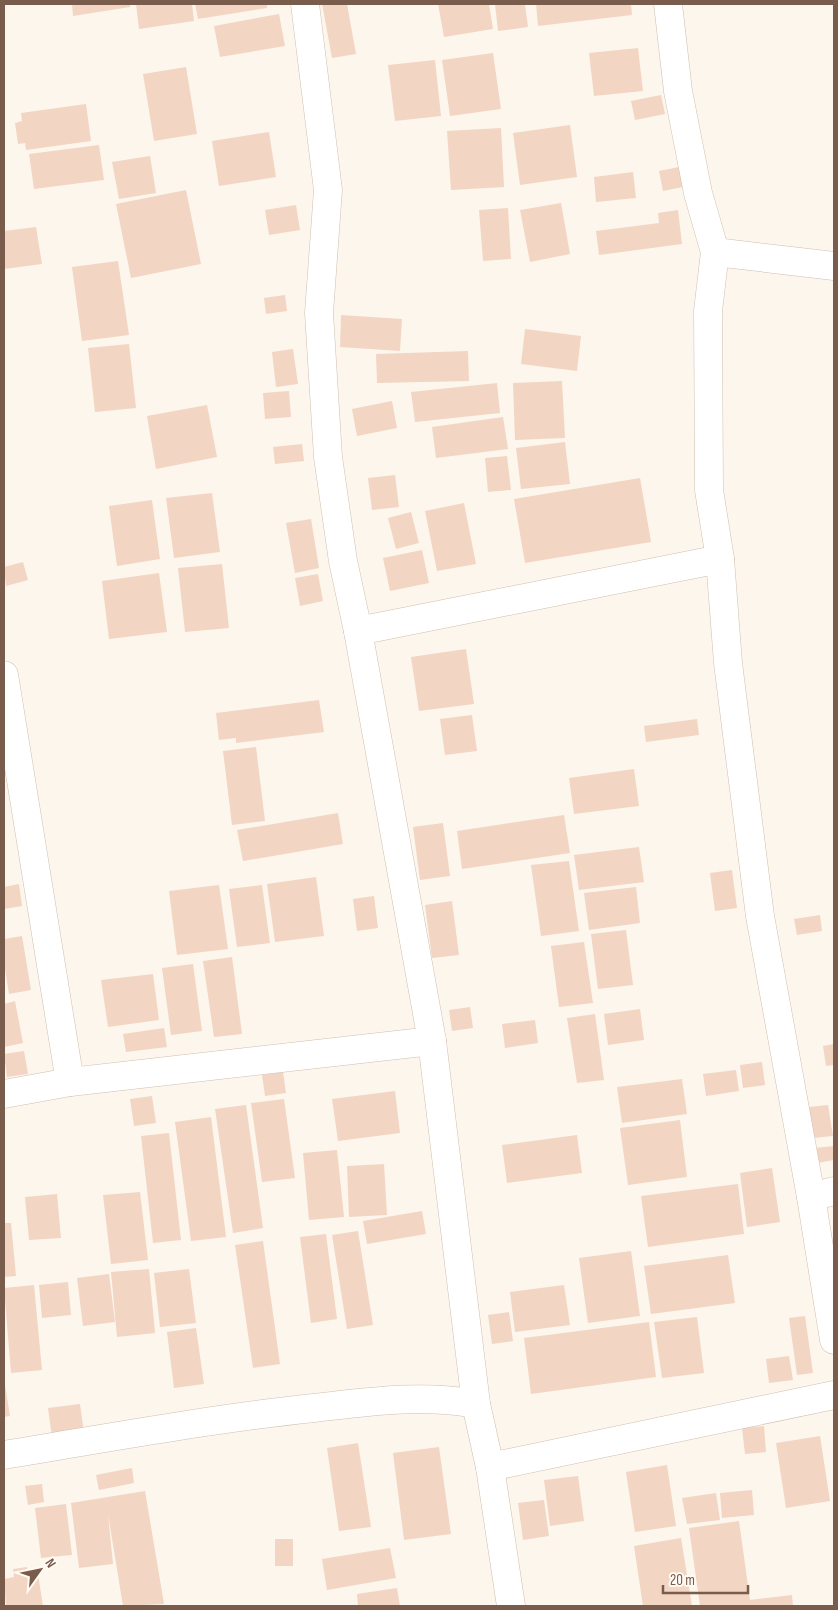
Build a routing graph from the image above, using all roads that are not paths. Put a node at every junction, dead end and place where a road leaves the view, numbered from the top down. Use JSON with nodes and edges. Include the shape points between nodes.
{"nodes":[{"id":1,"x":305,"y":4,"type":"edge"},
{"id":2,"x":668,"y":4,"type":"edge"},
{"id":3,"x":715,"y":252,"type":"junction"},
{"id":4,"x":834,"y":266,"type":"edge"},
{"id":5,"x":720,"y":559,"type":"junction"},
{"id":6,"x":358,"y":631,"type":"junction"},
{"id":7,"x":4,"y":675,"type":"edge"},
{"id":8,"x":432,"y":1041,"type":"junction"},
{"id":9,"x":70,"y":1082,"type":"junction"},
{"id":10,"x":4,"y":1094,"type":"edge"},
{"id":11,"x":823,"y":1194,"type":"edge"},
{"id":12,"x":834,"y":1340,"type":"edge"},
{"id":13,"x":834,"y":1395,"type":"edge"},
{"id":14,"x":476,"y":1404,"type":"junction"},
{"id":15,"x":4,"y":1455,"type":"edge"},
{"id":16,"x":490,"y":1467,"type":"junction"},
{"id":17,"x":511,"y":1606,"type":"edge"}],
"edges":[{"from":1,"to":6,"type":"street","via":[[328,190],[319,313],[328,458],[343,560]]},
{"from":2,"to":3,"type":"street","via":[[678,91],[698,192]]},
{"from":3,"to":4,"type":"street"},
{"from":3,"to":5,"type":"street","via":[[708,311],[709,490]]},
{"from":5,"to":6,"type":"street"},
{"from":5,"to":11,"type":"street","via":[[728,663],[760,916]]},
{"from":6,"to":8,"type":"street"},
{"from":7,"to":9,"type":"street"},
{"from":8,"to":9,"type":"street"},
{"from":8,"to":14,"type":"street"},
{"from":9,"to":10,"type":"street"},
{"from":11,"to":12,"type":"street"},
{"from":13,"to":16,"type":"street"},
{"from":14,"to":15,"type":"street","via":[[431,1398],[381,1400],[265,1413]]},
{"from":14,"to":16,"type":"street"},
{"from":16,"to":17,"type":"street"}]}
